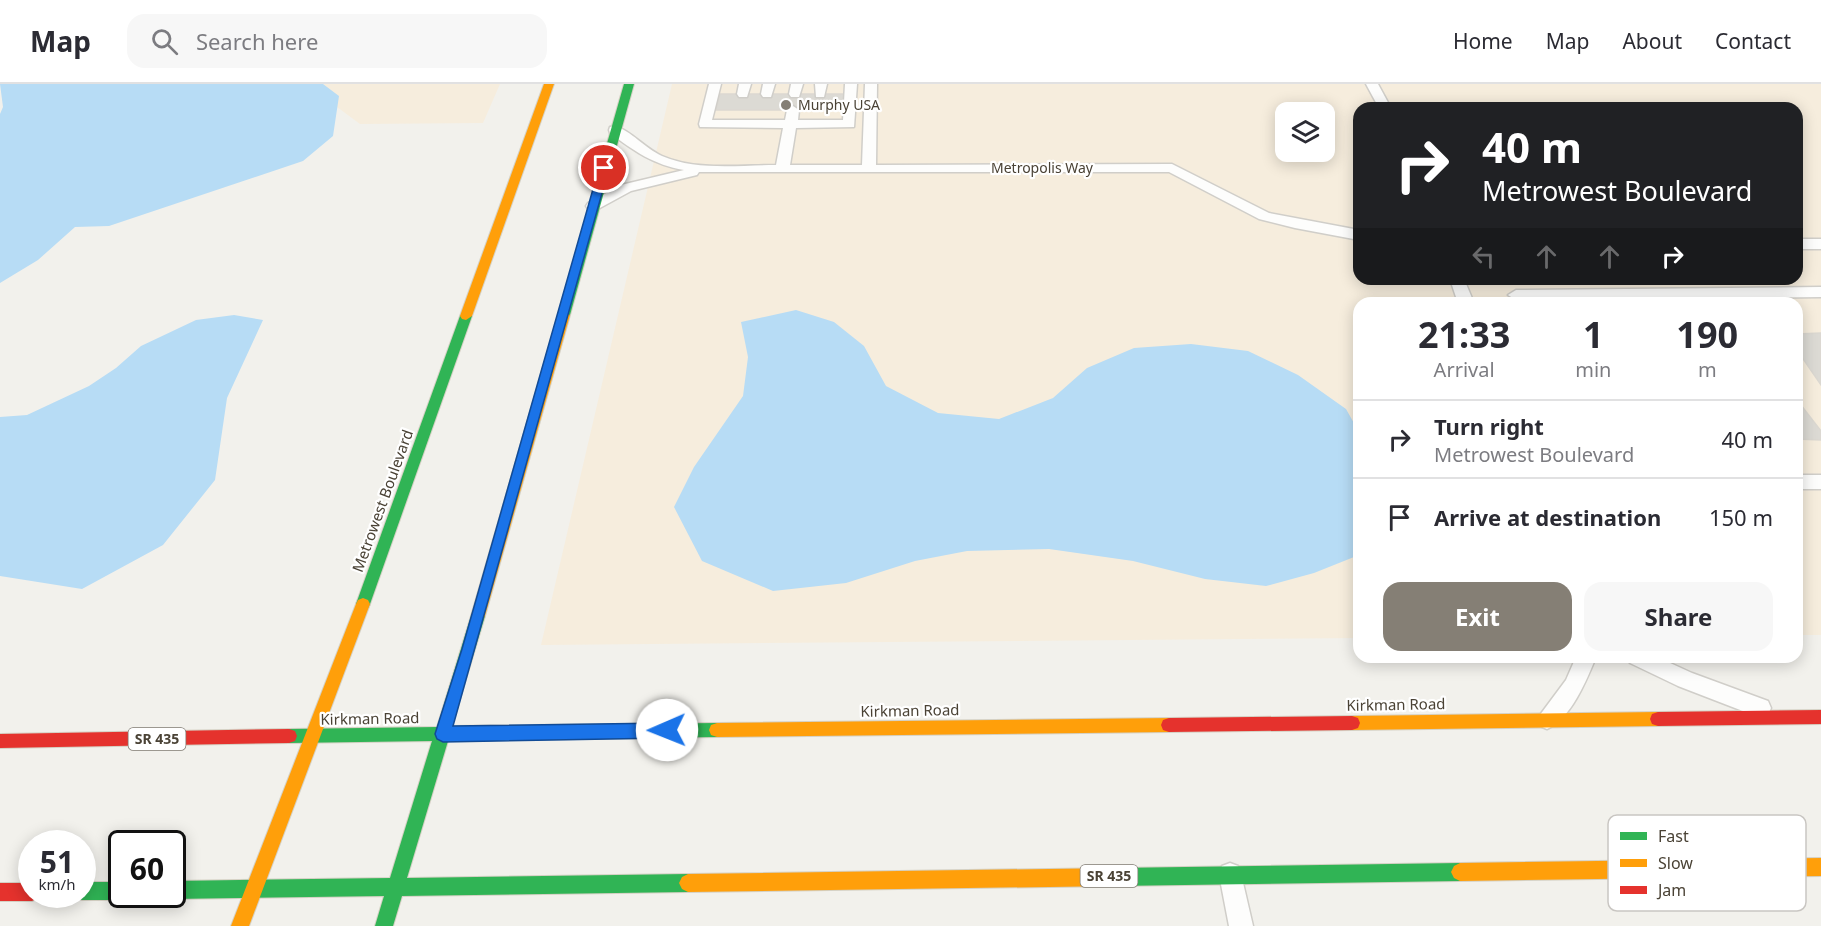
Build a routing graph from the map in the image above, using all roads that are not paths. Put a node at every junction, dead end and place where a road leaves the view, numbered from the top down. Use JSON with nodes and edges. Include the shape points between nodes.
{"nodes":[{"id":1,"x":549,"y":84,"type":"edge"},
{"id":2,"x":629,"y":84,"type":"edge"},
{"id":3,"x":715,"y":84,"type":"edge"},
{"id":4,"x":851,"y":84,"type":"edge"},
{"id":5,"x":871,"y":84,"type":"edge"},
{"id":6,"x":1372,"y":84,"type":"edge"},
{"id":7,"x":1382,"y":102,"type":"edge"},
{"id":8,"x":740,"y":110,"type":"dead end"},
{"id":9,"x":764,"y":110,"type":"dead end"},
{"id":10,"x":793,"y":110,"type":"dead end"},
{"id":11,"x":819,"y":110,"type":"dead end"},
{"id":12,"x":736,"y":124,"type":"junction"},
{"id":13,"x":762,"y":124,"type":"junction"},
{"id":14,"x":790,"y":124,"type":"junction"},
{"id":15,"x":818,"y":124,"type":"junction"},
{"id":16,"x":615,"y":130,"type":"junction"},
{"id":17,"x":869,"y":168,"type":"junction"},
{"id":18,"x":711,"y":169,"type":"junction"},
{"id":19,"x":782,"y":169,"type":"junction"},
{"id":20,"x":593,"y":207,"type":"junction"},
{"id":21,"x":1353,"y":234,"type":"edge"},
{"id":22,"x":1803,"y":244,"type":"edge"},
{"id":23,"x":1821,"y":244,"type":"edge"},
{"id":24,"x":1821,"y":292,"type":"edge"},
{"id":25,"x":1516,"y":294,"type":"dead end"},
{"id":26,"x":1803,"y":482,"type":"edge"},
{"id":27,"x":1821,"y":482,"type":"edge"},
{"id":28,"x":1584,"y":663,"type":"edge"},
{"id":29,"x":1650,"y":663,"type":"edge"},
{"id":30,"x":1785,"y":717,"type":"junction"},
{"id":31,"x":1821,"y":717,"type":"edge"},
{"id":32,"x":1547,"y":719,"type":"junction"},
{"id":33,"x":443,"y":734,"type":"junction"},
{"id":34,"x":314,"y":736,"type":"junction"},
{"id":35,"x":0,"y":741,"type":"edge"},
{"id":36,"x":1806,"y":867,"type":"edge"},
{"id":37,"x":1821,"y":867,"type":"edge"},
{"id":38,"x":1608,"y":870,"type":"edge"},
{"id":39,"x":1230,"y":874,"type":"junction"},
{"id":40,"x":396,"y":887,"type":"junction"},
{"id":41,"x":254,"y":888,"type":"junction"},
{"id":42,"x":186,"y":890,"type":"edge"},
{"id":43,"x":0,"y":892,"type":"edge"},
{"id":44,"x":18,"y":892,"type":"edge"},
{"id":45,"x":240,"y":926,"type":"edge"},
{"id":46,"x":384,"y":926,"type":"edge"},
{"id":47,"x":1241,"y":926,"type":"edge"}],
"edges":[{"from":1,"to":34,"type":"main road","name":"Metrowest Boulevard"},
{"from":2,"to":16,"type":"main road"},
{"from":3,"to":12,"type":"lane","via":[[705,124]]},
{"from":4,"to":15,"type":"lane","via":[[849,124]]},
{"from":5,"to":17,"type":"lane"},
{"from":6,"to":7,"type":"lane"},
{"from":8,"to":12,"type":"lane"},
{"from":9,"to":13,"type":"lane"},
{"from":10,"to":14,"type":"lane"},
{"from":11,"to":15,"type":"lane"},
{"from":12,"to":13,"type":"lane"},
{"from":13,"to":14,"type":"lane"},
{"from":14,"to":15,"type":"lane"},
{"from":14,"to":19,"type":"lane"},
{"from":16,"to":18,"type":"lane","via":[[656,160]]},
{"from":16,"to":20,"type":"main road"},
{"from":17,"to":19,"type":"lane","name":"Metropolis Way"},
{"from":17,"to":21,"type":"lane","name":"Metropolis Way","via":[[1172,168],[1264,216]]},
{"from":18,"to":19,"type":"lane","name":"Metropolis Way"},
{"from":18,"to":20,"type":"lane","via":[[626,188]]},
{"from":20,"to":33,"type":"main road"},
{"from":22,"to":23,"type":"lane"},
{"from":24,"to":25,"type":"lane"},
{"from":26,"to":27,"type":"lane"},
{"from":28,"to":32,"type":"lane","via":[[1574,686]]},
{"from":29,"to":30,"type":"lane"},
{"from":30,"to":31,"type":"main road","name":"Kirkman Road","number":"SR 435"},
{"from":30,"to":32,"type":"main road","name":"Kirkman Road","number":"SR 435"},
{"from":32,"to":33,"type":"main road","name":"Kirkman Road","number":"SR 435"},
{"from":33,"to":34,"type":"main road","name":"Kirkman Road","number":"SR 435"},
{"from":33,"to":40,"type":"main road"},
{"from":34,"to":35,"type":"main road","name":"Kirkman Road","number":"SR 435"},
{"from":34,"to":41,"type":"main road","name":"Metrowest Boulevard"},
{"from":36,"to":37,"type":"main road","number":"SR 435"},
{"from":38,"to":39,"type":"main road","number":"SR 435"},
{"from":39,"to":40,"type":"main road","number":"SR 435"},
{"from":39,"to":47,"type":"lane"},
{"from":40,"to":41,"type":"main road","number":"SR 435"},
{"from":40,"to":46,"type":"main road"},
{"from":41,"to":42,"type":"main road","number":"SR 435"},
{"from":41,"to":45,"type":"main road","name":"Metrowest Boulevard"},
{"from":43,"to":44,"type":"main road"}]}
